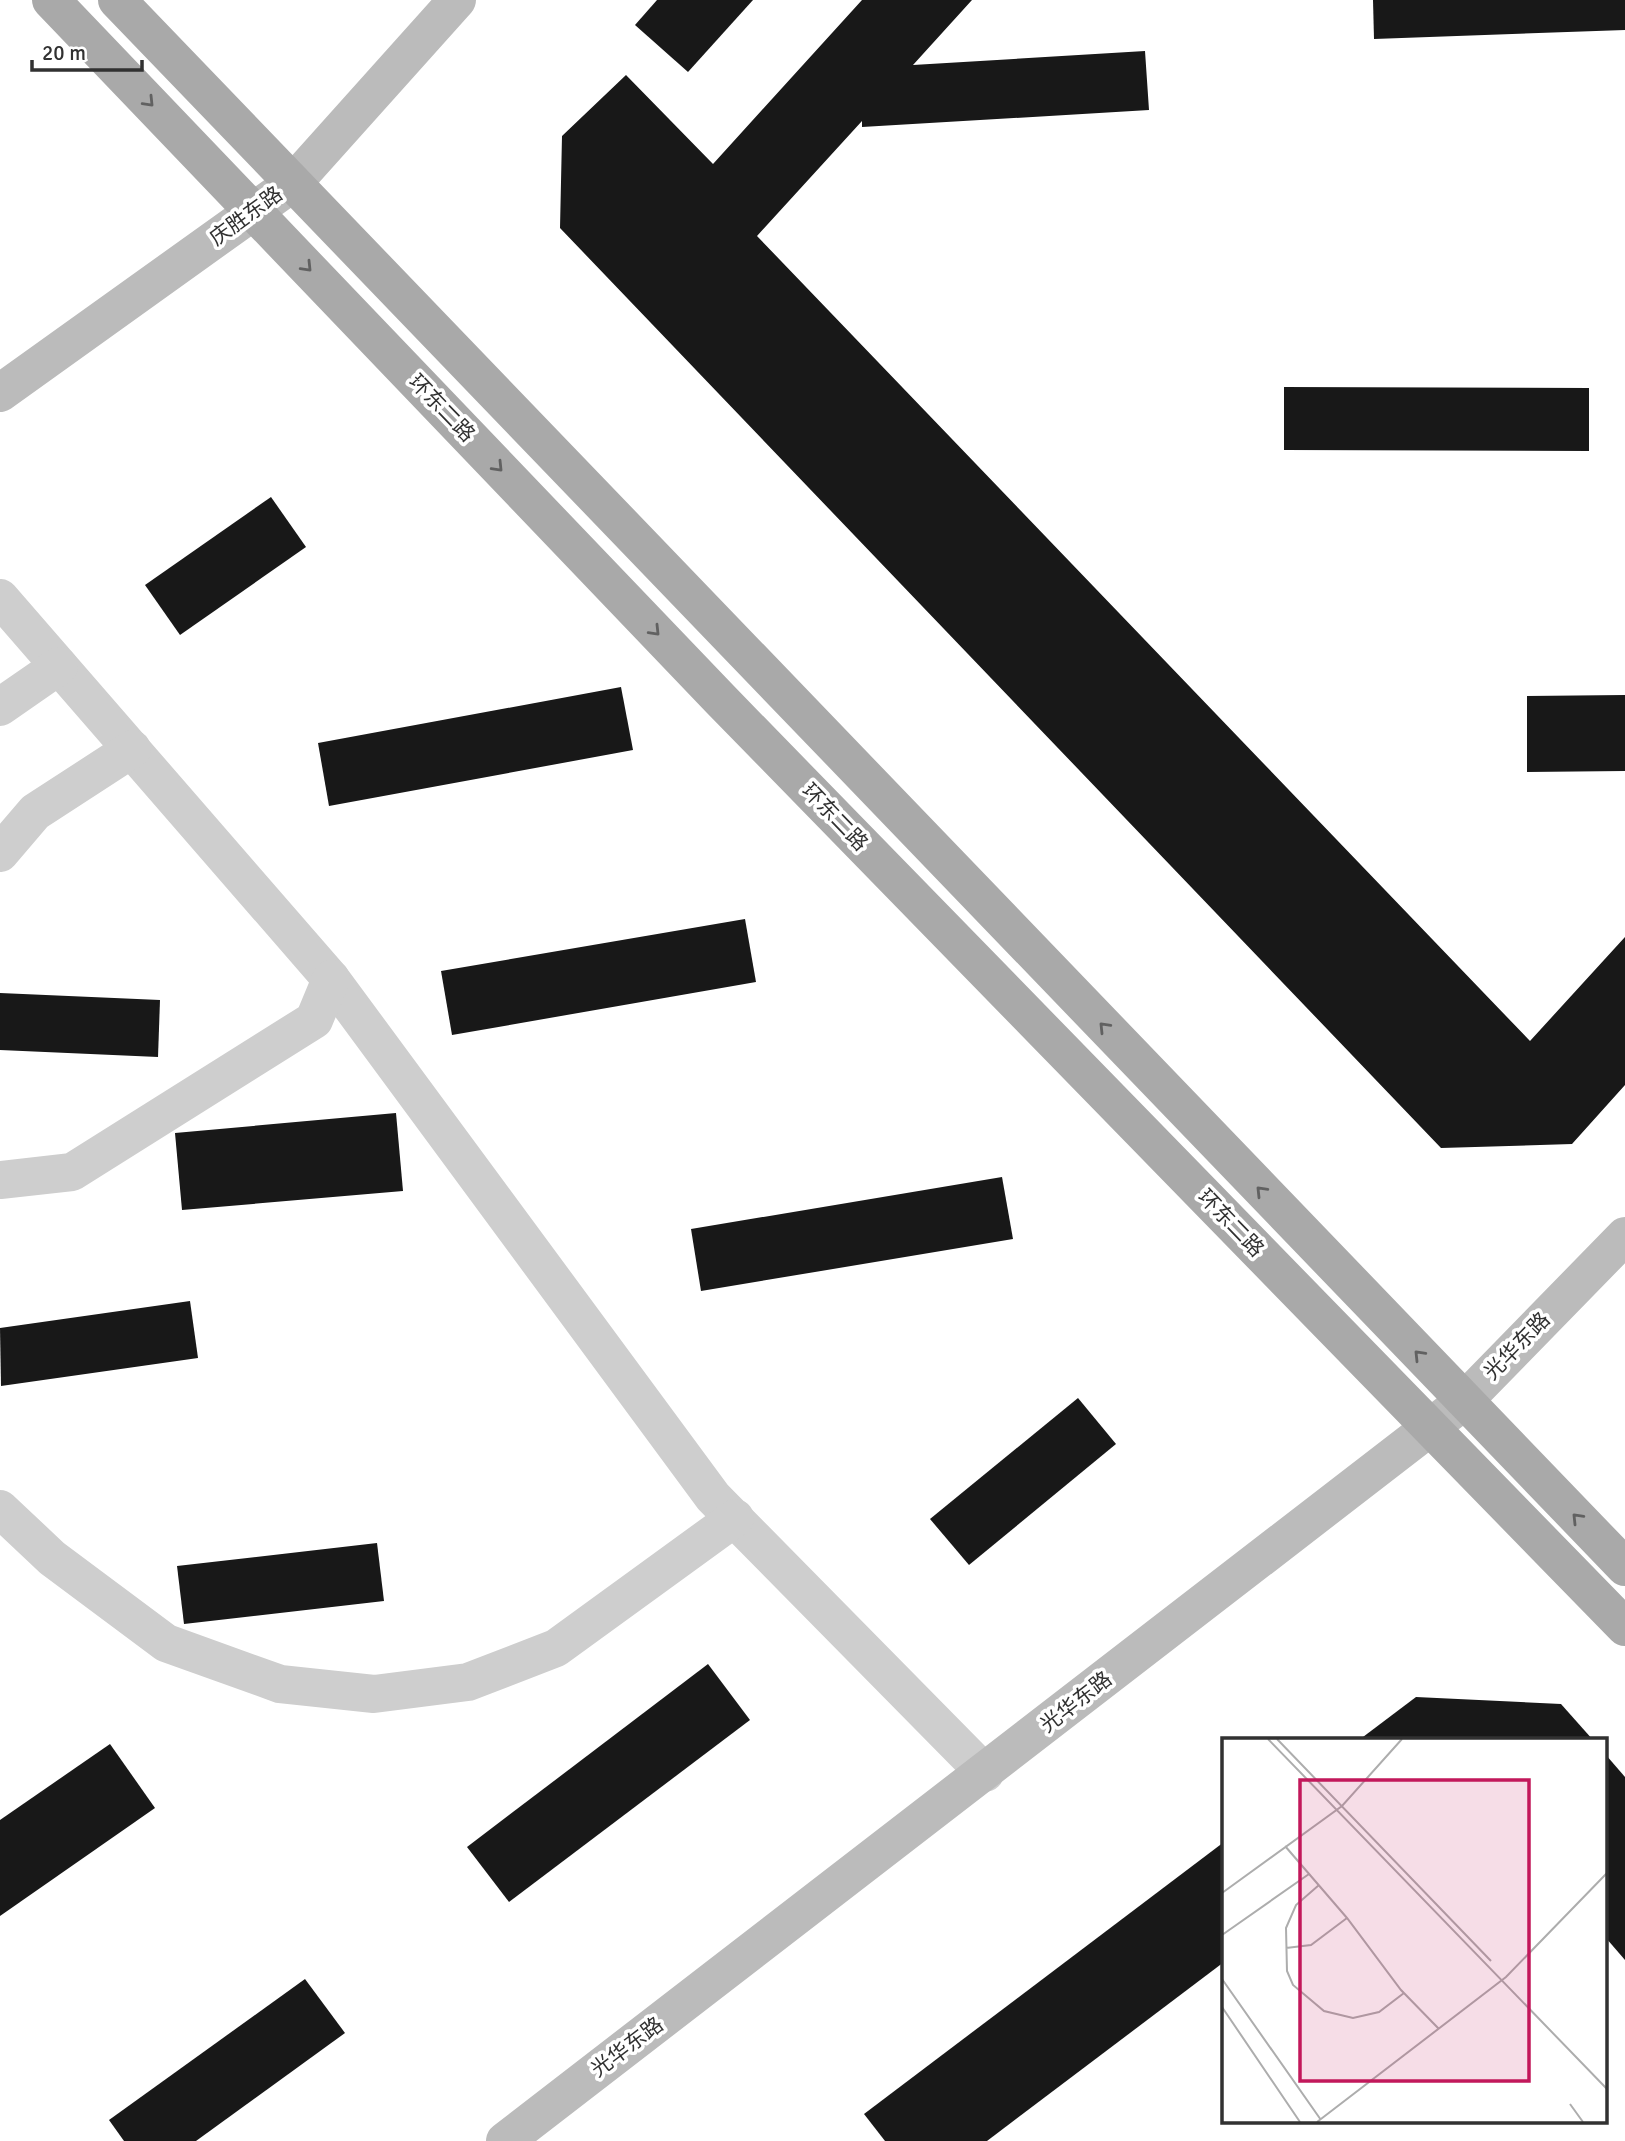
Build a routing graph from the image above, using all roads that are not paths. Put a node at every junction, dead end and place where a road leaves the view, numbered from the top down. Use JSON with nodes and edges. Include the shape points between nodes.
{"nodes":[{"id":1,"x":51,"y":0,"type":"edge"},
{"id":2,"x":117,"y":0,"type":"edge"},
{"id":3,"x":457,"y":0,"type":"edge"},
{"id":4,"x":293,"y":183,"type":"junction"},
{"id":5,"x":253,"y":211,"type":"junction"},
{"id":6,"x":0,"y":394,"type":"edge"},
{"id":7,"x":0,"y":598,"type":"edge"},
{"id":8,"x":59,"y":666,"type":"junction"},
{"id":9,"x":0,"y":707,"type":"edge"},
{"id":10,"x":132,"y":749,"type":"junction"},
{"id":11,"x":0,"y":853,"type":"edge"},
{"id":12,"x":331,"y":979,"type":"junction"},
{"id":13,"x":0,"y":1180,"type":"edge"},
{"id":14,"x":1625,"y":1236,"type":"edge"},
{"id":15,"x":1463,"y":1402,"type":"junction"},
{"id":16,"x":1430,"y":1427,"type":"junction"},
{"id":17,"x":0,"y":1509,"type":"edge"},
{"id":18,"x":735,"y":1518,"type":"junction"},
{"id":19,"x":1625,"y":1567,"type":"edge"},
{"id":20,"x":1625,"y":1627,"type":"edge"},
{"id":21,"x":985,"y":1773,"type":"junction"},
{"id":22,"x":505,"y":2141,"type":"edge"}],
"edges":[{"from":1,"to":5,"type":"main road","name":"环东二路","one_way":true},
{"from":2,"to":4,"type":"main road","name":"环东二路"},
{"from":3,"to":4,"type":"main road","name":"庆胜东路"},
{"from":4,"to":5,"type":"main road","name":"庆胜东路"},
{"from":15,"to":4,"type":"main road","name":"环东二路","one_way":true},
{"from":5,"to":6,"type":"main road","name":"庆胜东路"},
{"from":5,"to":16,"type":"main road","name":"环东二路","one_way":true,"via":[[729,709]]},
{"from":7,"to":8,"type":"street"},
{"from":8,"to":9,"type":"street"},
{"from":8,"to":10,"type":"street"},
{"from":10,"to":11,"type":"street","via":[[35,812]]},
{"from":10,"to":12,"type":"street"},
{"from":12,"to":13,"type":"street","via":[[314,1020],[72,1172]]},
{"from":12,"to":18,"type":"street","via":[[705,1485]]},
{"from":14,"to":15,"type":"main road","name":"光华东路"},
{"from":15,"to":16,"type":"main road","name":"光华东路"},
{"from":19,"to":15,"type":"main road","name":"环东二路","one_way":true},
{"from":16,"to":20,"type":"main road","name":"环东二路"},
{"from":16,"to":21,"type":"main road","name":"光华东路"},
{"from":17,"to":18,"type":"street","via":[[52,1558],[166,1643],[280,1684],[374,1695],[468,1682],[556,1648]]},
{"from":18,"to":21,"type":"street"},
{"from":21,"to":22,"type":"main road","name":"光华东路"}]}
